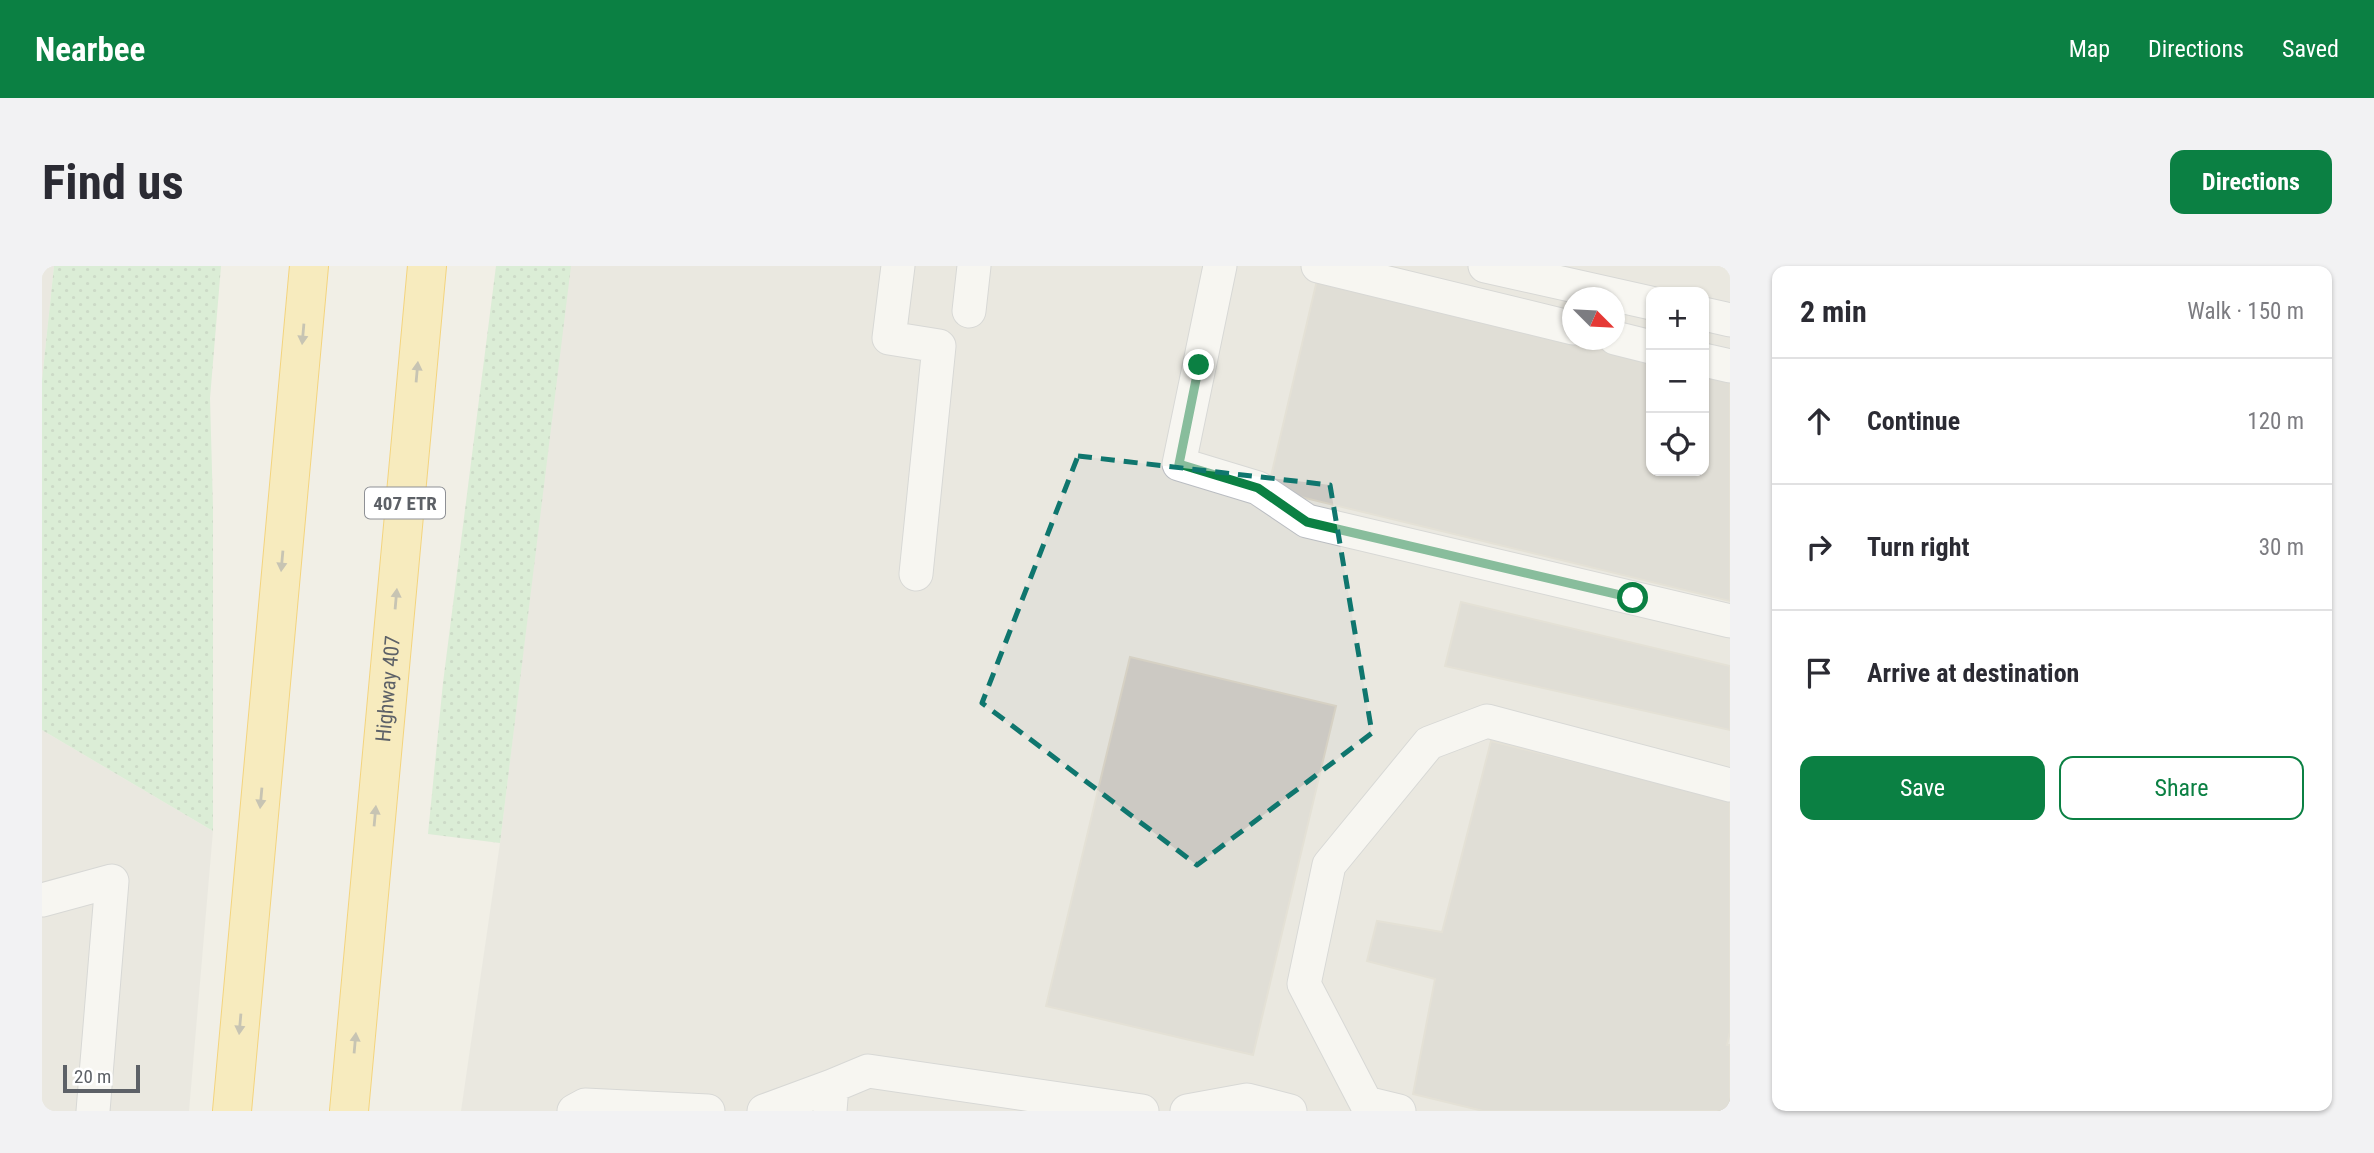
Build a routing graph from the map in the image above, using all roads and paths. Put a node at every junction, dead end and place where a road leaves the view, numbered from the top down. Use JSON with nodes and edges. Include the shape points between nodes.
{"nodes":[{"id":1,"x":309,"y":266,"type":"edge"},
{"id":2,"x":427,"y":266,"type":"edge"},
{"id":3,"x":898,"y":266,"type":"edge"},
{"id":4,"x":974,"y":266,"type":"edge"},
{"id":5,"x":1220,"y":266,"type":"edge"},
{"id":6,"x":1318,"y":266,"type":"edge"},
{"id":7,"x":1485,"y":266,"type":"edge"},
{"id":8,"x":1646,"y":302,"type":"edge"},
{"id":9,"x":969,"y":312,"type":"dead end"},
{"id":10,"x":1709,"y":315,"type":"edge"},
{"id":11,"x":1730,"y":320,"type":"edge"},
{"id":12,"x":1562,"y":325,"type":"edge"},
{"id":13,"x":1625,"y":340,"type":"edge"},
{"id":14,"x":1646,"y":346,"type":"edge"},
{"id":15,"x":1709,"y":361,"type":"edge"},
{"id":16,"x":1730,"y":366,"type":"edge"},
{"id":17,"x":916,"y":574,"type":"dead end"},
{"id":18,"x":1730,"y":621,"type":"edge"},
{"id":19,"x":1730,"y":785,"type":"edge"},
{"id":20,"x":42,"y":900,"type":"edge"},
{"id":21,"x":831,"y":1099,"type":"edge"},
{"id":22,"x":93,"y":1111,"type":"edge"},
{"id":23,"x":232,"y":1111,"type":"edge"},
{"id":24,"x":349,"y":1111,"type":"edge"},
{"id":25,"x":574,"y":1111,"type":"edge"},
{"id":26,"x":708,"y":1111,"type":"edge"},
{"id":27,"x":764,"y":1111,"type":"edge"},
{"id":28,"x":1142,"y":1111,"type":"edge"},
{"id":29,"x":1186,"y":1111,"type":"edge"},
{"id":30,"x":1290,"y":1111,"type":"edge"},
{"id":31,"x":1399,"y":1111,"type":"edge"}],
"edges":[{"from":1,"to":23,"type":"highway","one_way":true},
{"from":24,"to":2,"type":"highway","name":"Highway 407","number":"407 ETR","one_way":true},
{"from":3,"to":17,"type":"street","via":[[889,338],[939,346]]},
{"from":4,"to":9,"type":"street"},
{"from":5,"to":18,"type":"street","via":[[1179,464],[1258,488],[1307,522]]},
{"from":6,"to":12,"type":"street"},
{"from":7,"to":8,"type":"street"},
{"from":10,"to":11,"type":"street"},
{"from":13,"to":14,"type":"street"},
{"from":15,"to":16,"type":"street"},
{"from":19,"to":31,"type":"street","via":[[1487,721],[1429,744],[1329,865],[1304,984],[1366,1103]]},
{"from":20,"to":22,"type":"street","via":[[112,881]]},
{"from":21,"to":27,"type":"street"},
{"from":21,"to":28,"type":"street","via":[[868,1071]]},
{"from":25,"to":26,"type":"street","via":[[586,1105]]},
{"from":29,"to":30,"type":"street","via":[[1247,1100]]}]}
